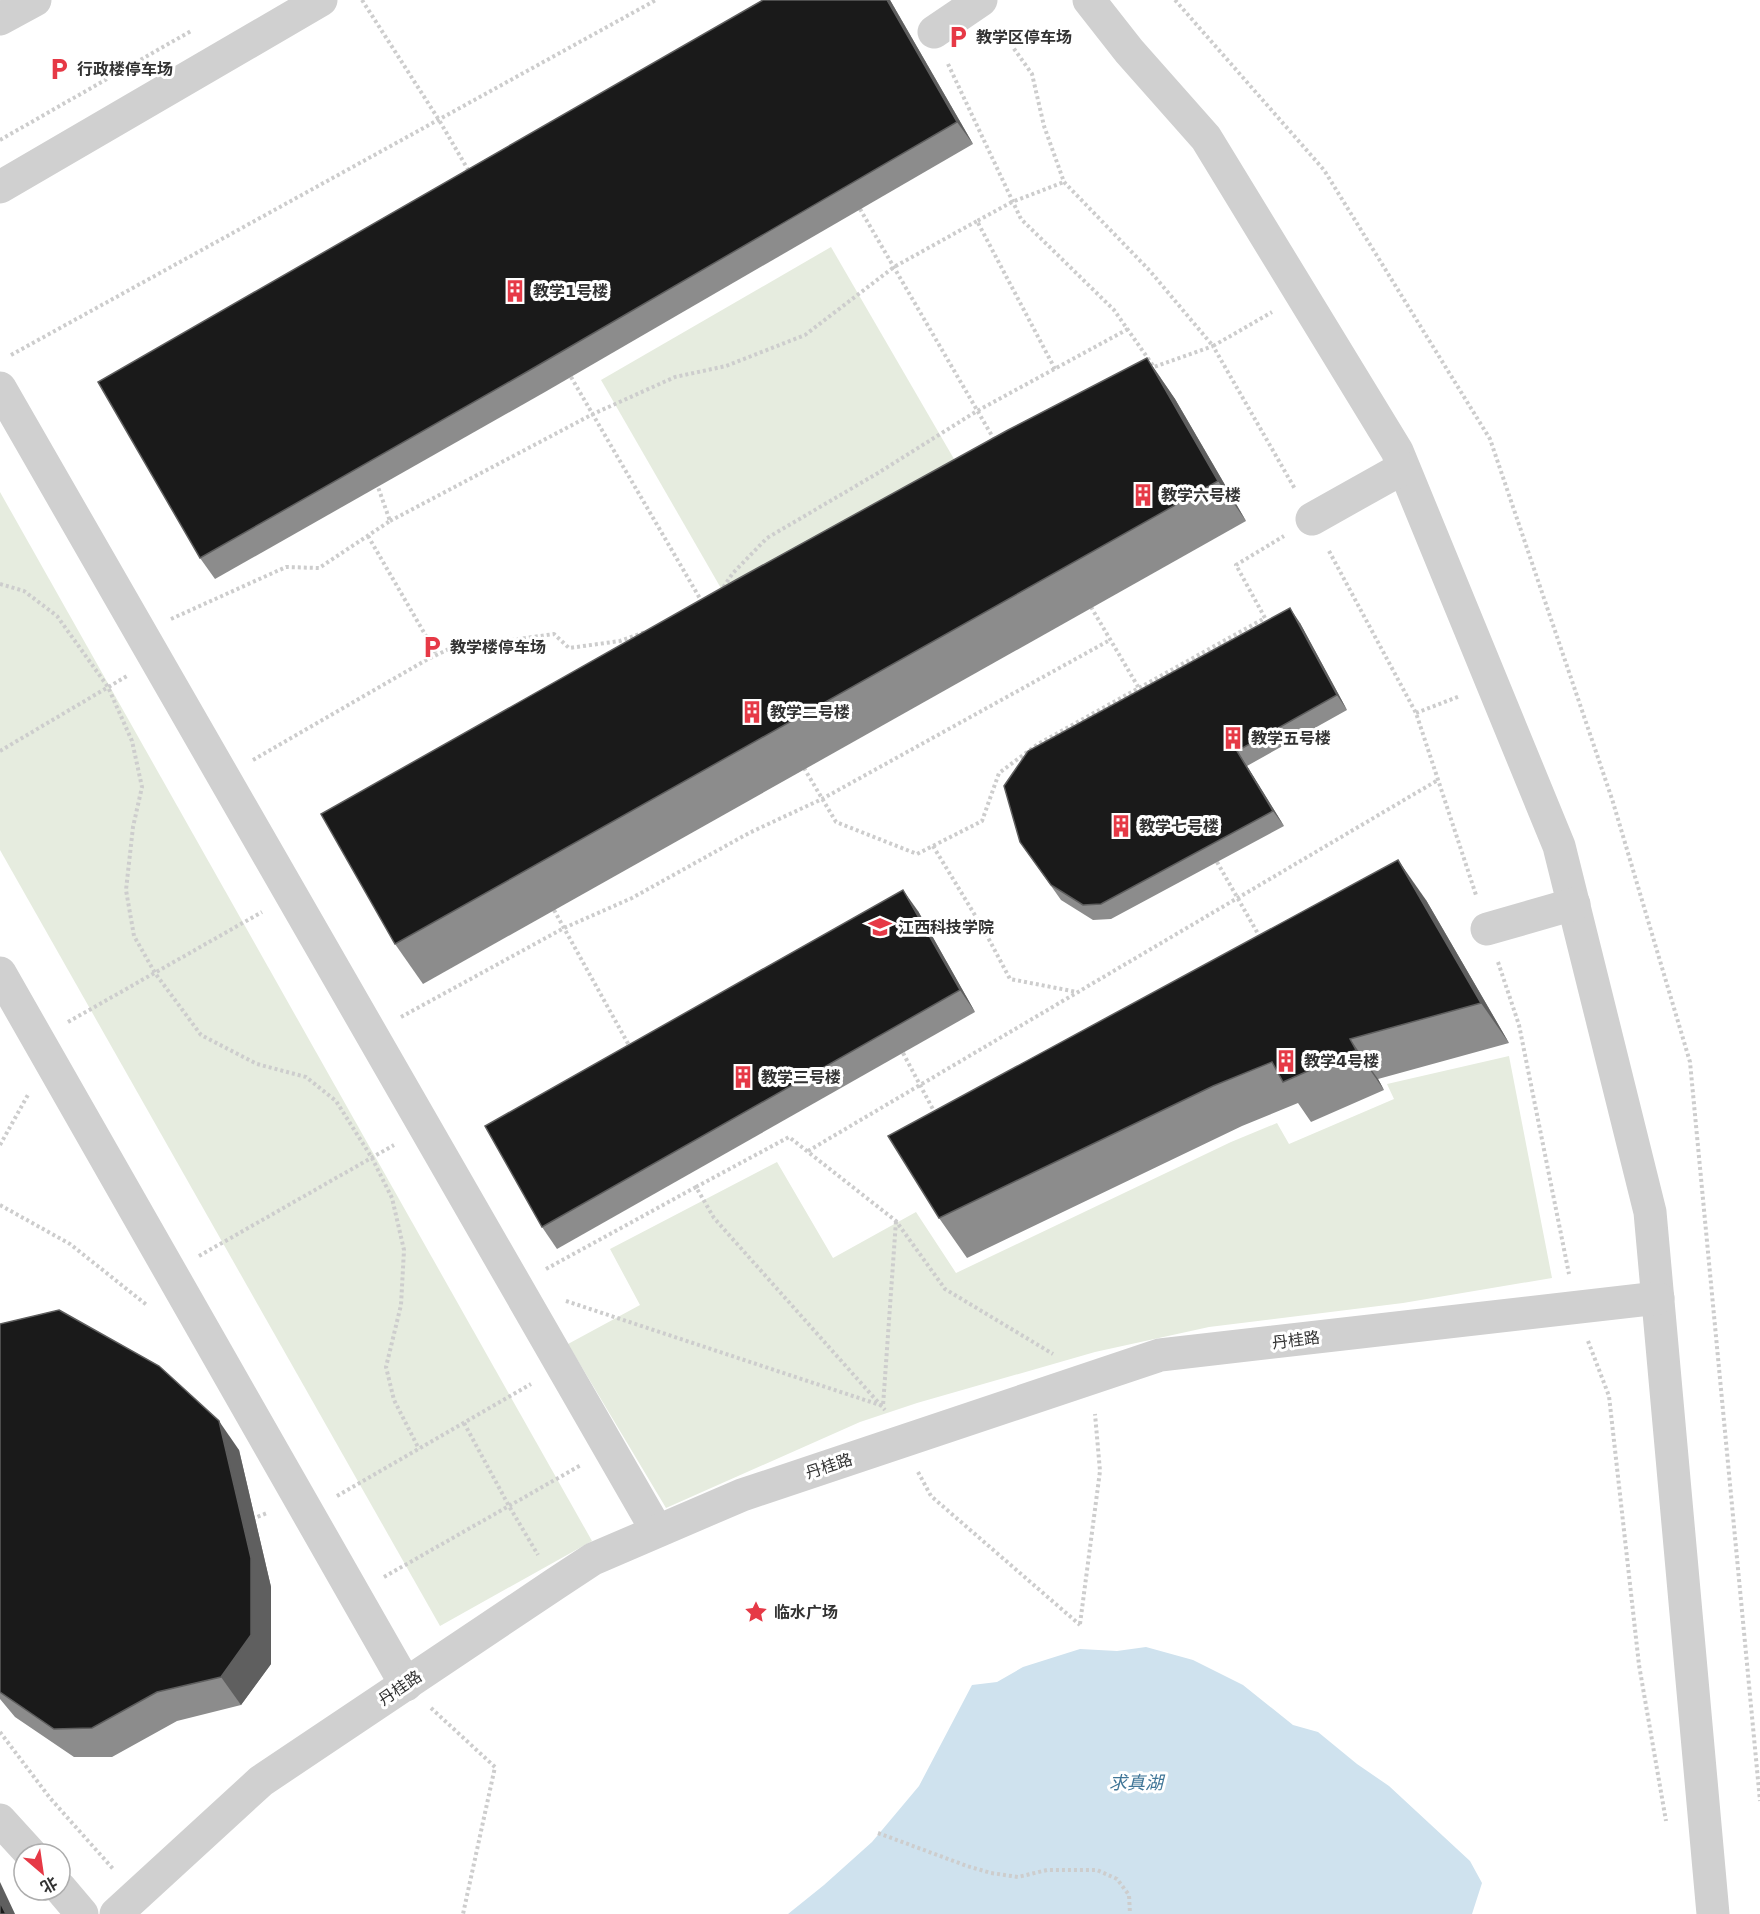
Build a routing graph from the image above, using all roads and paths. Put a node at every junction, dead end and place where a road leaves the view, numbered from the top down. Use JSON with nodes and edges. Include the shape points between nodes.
{"nodes":[{"id":1,"x":35,"y":0,"type":"edge"},
{"id":2,"x":321,"y":0,"type":"edge"},
{"id":3,"x":362,"y":0,"type":"edge"},
{"id":4,"x":656,"y":0,"type":"edge"},
{"id":5,"x":981,"y":0,"type":"edge"},
{"id":6,"x":1089,"y":0,"type":"edge"},
{"id":7,"x":0,"y":19,"type":"edge"},
{"id":8,"x":195,"y":29,"type":"dead end"},
{"id":9,"x":934,"y":33,"type":"joint"},
{"id":10,"x":439,"y":120,"type":"junction"},
{"id":11,"x":0,"y":140,"type":"edge"},
{"id":12,"x":475,"y":182,"type":"edge"},
{"id":13,"x":1064,"y":183,"type":"junction"},
{"id":14,"x":0,"y":187,"type":"edge"},
{"id":15,"x":1012,"y":202,"type":"junction"},
{"id":16,"x":860,"y":209,"type":"dead end"},
{"id":17,"x":977,"y":221,"type":"junction"},
{"id":18,"x":894,"y":267,"type":"junction"},
{"id":19,"x":1302,"y":296,"type":"junction"},
{"id":20,"x":1128,"y":329,"type":"junction"},
{"id":21,"x":1213,"y":346,"type":"junction"},
{"id":22,"x":10,"y":355,"type":"dead end"},
{"id":23,"x":1055,"y":369,"type":"junction"},
{"id":24,"x":571,"y":377,"type":"dead end"},
{"id":25,"x":0,"y":388,"type":"edge"},
{"id":26,"x":977,"y":411,"type":"junction"},
{"id":27,"x":593,"y":414,"type":"junction"},
{"id":28,"x":1000,"y":450,"type":"edge"},
{"id":29,"x":1403,"y":468,"type":"junction"},
{"id":30,"x":378,"y":487,"type":"dead end"},
{"id":31,"x":1312,"y":519,"type":"junction"},
{"id":32,"x":390,"y":521,"type":"junction"},
{"id":33,"x":368,"y":536,"type":"junction"},
{"id":34,"x":0,"y":584,"type":"edge"},
{"id":35,"x":713,"y":601,"type":"edge"},
{"id":36,"x":1091,"y":607,"type":"dead end"},
{"id":37,"x":707,"y":610,"type":"edge"},
{"id":38,"x":652,"y":630,"type":"edge"},
{"id":39,"x":1110,"y":640,"type":"junction"},
{"id":40,"x":148,"y":646,"type":"junction"},
{"id":41,"x":437,"y":655,"type":"junction"},
{"id":42,"x":1492,"y":683,"type":"junction"},
{"id":43,"x":108,"y":687,"type":"junction"},
{"id":44,"x":1139,"y":688,"type":"junction"},
{"id":45,"x":1144,"y":697,"type":"edge"},
{"id":46,"x":1416,"y":713,"type":"junction"},
{"id":47,"x":0,"y":751,"type":"edge"},
{"id":48,"x":804,"y":768,"type":"dead end"},
{"id":49,"x":223,"y":776,"type":"junction"},
{"id":50,"x":1438,"y":780,"type":"junction"},
{"id":51,"x":822,"y":799,"type":"junction"},
{"id":52,"x":933,"y":846,"type":"junction"},
{"id":53,"x":1217,"y":862,"type":"dead end"},
{"id":54,"x":291,"y":895,"type":"junction"},
{"id":55,"x":1574,"y":904,"type":"junction"},
{"id":56,"x":554,"y":910,"type":"dead end"},
{"id":57,"x":564,"y":928,"type":"junction"},
{"id":58,"x":1487,"y":929,"type":"junction"},
{"id":59,"x":1262,"y":940,"type":"edge"},
{"id":60,"x":154,"y":973,"type":"junction"},
{"id":61,"x":2,"y":985,"type":"edge"},
{"id":62,"x":1078,"y":992,"type":"junction"},
{"id":63,"x":371,"y":1033,"type":"junction"},
{"id":64,"x":43,"y":1048,"type":"junction"},
{"id":65,"x":903,"y":1053,"type":"dead end"},
{"id":66,"x":636,"y":1058,"type":"edge"},
{"id":67,"x":941,"y":1124,"type":"edge"},
{"id":68,"x":426,"y":1127,"type":"junction"},
{"id":69,"x":0,"y":1145,"type":"edge"},
{"id":70,"x":807,"y":1151,"type":"junction"},
{"id":71,"x":372,"y":1158,"type":"junction"},
{"id":72,"x":696,"y":1187,"type":"junction"},
{"id":73,"x":0,"y":1205,"type":"edge"},
{"id":74,"x":896,"y":1221,"type":"junction"},
{"id":75,"x":171,"y":1272,"type":"junction"},
{"id":76,"x":516,"y":1284,"type":"junction"},
{"id":77,"x":1658,"y":1298,"type":"junction"},
{"id":78,"x":1575,"y":1307,"type":"junction"},
{"id":79,"x":154,"y":1311,"type":"dead end"},
{"id":80,"x":563,"y":1366,"type":"junction"},
{"id":81,"x":1092,"y":1378,"type":"junction"},
{"id":82,"x":883,"y":1406,"type":"junction"},
{"id":83,"x":464,"y":1423,"type":"junction"},
{"id":84,"x":902,"y":1442,"type":"junction"},
{"id":85,"x":419,"y":1449,"type":"junction"},
{"id":86,"x":610,"y":1449,"type":"junction"},
{"id":87,"x":304,"y":1506,"type":"junction"},
{"id":88,"x":509,"y":1506,"type":"junction"},
{"id":89,"x":246,"y":1522,"type":"dead end"},
{"id":90,"x":657,"y":1532,"type":"junction"},
{"id":91,"x":555,"y":1584,"type":"junction"},
{"id":92,"x":354,"y":1593,"type":"junction"},
{"id":93,"x":406,"y":1685,"type":"junction"},
{"id":94,"x":0,"y":1732,"type":"edge"},
{"id":95,"x":0,"y":1820,"type":"edge"},
{"id":96,"x":1667,"y":1823,"type":"dead end"},
{"id":97,"x":878,"y":1833,"type":"dead end"},
{"id":98,"x":20,"y":1842,"type":"edge"},
{"id":99,"x":72,"y":1902,"type":"edge"},
{"id":100,"x":127,"y":1904,"type":"edge"},
{"id":101,"x":82,"y":1914,"type":"edge"},
{"id":102,"x":463,"y":1914,"type":"edge"},
{"id":103,"x":1130,"y":1914,"type":"edge"},
{"id":104,"x":1713,"y":1914,"type":"edge"}],
"edges":[{"from":1,"to":7,"type":"street"},
{"from":2,"to":14,"type":"street"},
{"from":3,"to":10,"type":"path"},
{"from":4,"to":10,"type":"path"},
{"from":5,"to":9,"type":"street"},
{"from":5,"to":13,"type":"path","via":[[1032,74],[1044,126]]},
{"from":6,"to":19,"type":"street","via":[[1206,138]]},
{"from":8,"to":11,"type":"path"},
{"from":9,"to":15,"type":"path"},
{"from":10,"to":12,"type":"path"},
{"from":10,"to":22,"type":"path"},
{"from":13,"to":15,"type":"path"},
{"from":13,"to":21,"type":"path","via":[[1150,271]]},
{"from":15,"to":17,"type":"path"},
{"from":15,"to":20,"type":"path","via":[[1021,219],[1114,310]]},
{"from":16,"to":18,"type":"path"},
{"from":17,"to":18,"type":"path"},
{"from":17,"to":23,"type":"path"},
{"from":18,"to":26,"type":"path"},
{"from":18,"to":27,"type":"path","via":[[805,335],[726,366],[675,376]]},
{"from":19,"to":21,"type":"path"},
{"from":19,"to":29,"type":"street"},
{"from":20,"to":21,"type":"path","via":[[1154,367]]},
{"from":20,"to":23,"type":"path"},
{"from":21,"to":31,"type":"path"},
{"from":23,"to":26,"type":"path"},
{"from":24,"to":27,"type":"path"},
{"from":25,"to":40,"type":"street"},
{"from":26,"to":28,"type":"path"},
{"from":26,"to":35,"type":"path","via":[[767,538],[733,573]]},
{"from":27,"to":32,"type":"path"},
{"from":27,"to":37,"type":"path"},
{"from":29,"to":31,"type":"street"},
{"from":29,"to":42,"type":"street"},
{"from":30,"to":32,"type":"path"},
{"from":31,"to":44,"type":"path","via":[[1236,565],[1265,618]]},
{"from":31,"to":46,"type":"path"},
{"from":32,"to":33,"type":"path"},
{"from":33,"to":40,"type":"path","via":[[319,568],[286,567]]},
{"from":33,"to":41,"type":"path"},
{"from":34,"to":43,"type":"path","via":[[24,591],[57,616]]},
{"from":36,"to":39,"type":"path"},
{"from":38,"to":41,"type":"path","via":[[620,641],[568,648],[554,634],[448,649]]},
{"from":39,"to":44,"type":"path"},
{"from":39,"to":51,"type":"path"},
{"from":40,"to":43,"type":"path"},
{"from":40,"to":49,"type":"street"},
{"from":41,"to":49,"type":"path"},
{"from":42,"to":46,"type":"path"},
{"from":42,"to":55,"type":"street","via":[[1559,846]]},
{"from":43,"to":47,"type":"path"},
{"from":43,"to":60,"type":"path","via":[[132,741],[142,787],[126,890],[134,936]]},
{"from":44,"to":45,"type":"path"},
{"from":44,"to":52,"type":"path","via":[[1038,744],[999,773],[982,821]]},
{"from":46,"to":50,"type":"path"},
{"from":48,"to":51,"type":"path"},
{"from":49,"to":54,"type":"street"},
{"from":50,"to":58,"type":"path"},
{"from":50,"to":62,"type":"path"},
{"from":51,"to":52,"type":"path","via":[[836,822],[917,854]]},
{"from":51,"to":57,"type":"path","via":[[749,833],[632,898]]},
{"from":52,"to":62,"type":"path","via":[[1010,980]]},
{"from":53,"to":59,"type":"path","bridge":true},
{"from":54,"to":60,"type":"path"},
{"from":54,"to":63,"type":"street"},
{"from":55,"to":58,"type":"street"},
{"from":55,"to":77,"type":"street","via":[[1650,1212]]},
{"from":56,"to":57,"type":"path"},
{"from":57,"to":63,"type":"path"},
{"from":57,"to":66,"type":"path"},
{"from":58,"to":78,"type":"path","via":[[1519,1025]]},
{"from":60,"to":64,"type":"path"},
{"from":60,"to":71,"type":"path","via":[[201,1035],[257,1064],[306,1077],[336,1101]]},
{"from":61,"to":64,"type":"street"},
{"from":62,"to":70,"type":"path"},
{"from":63,"to":68,"type":"street"},
{"from":64,"to":69,"type":"path"},
{"from":64,"to":75,"type":"street"},
{"from":65,"to":67,"type":"path","bridge":true},
{"from":68,"to":71,"type":"path"},
{"from":68,"to":76,"type":"street"},
{"from":70,"to":72,"type":"path","via":[[789,1137]]},
{"from":70,"to":74,"type":"path"},
{"from":71,"to":75,"type":"path"},
{"from":71,"to":85,"type":"path","via":[[392,1198],[404,1250],[401,1305],[386,1367],[394,1400]]},
{"from":72,"to":76,"type":"path"},
{"from":72,"to":82,"type":"path","via":[[714,1218]]},
{"from":73,"to":79,"type":"path","via":[[70,1244]]},
{"from":74,"to":81,"type":"path","via":[[945,1289]]},
{"from":74,"to":82,"type":"path"},
{"from":75,"to":87,"type":"street"},
{"from":76,"to":80,"type":"street"},
{"from":76,"to":82,"type":"path"},
{"from":77,"to":78,"type":"street","name":"丹桂路"},
{"from":77,"to":104,"type":"street"},
{"from":78,"to":81,"type":"street","name":"丹桂路","via":[[1160,1355]]},
{"from":78,"to":96,"type":"path","via":[[1609,1396],[1639,1665]]},
{"from":80,"to":83,"type":"path"},
{"from":80,"to":86,"type":"street"},
{"from":81,"to":84,"type":"street","name":"丹桂路"},
{"from":81,"to":84,"type":"path","via":[[1100,1471],[1080,1625],[931,1496]]},
{"from":82,"to":84,"type":"path"},
{"from":83,"to":85,"type":"path"},
{"from":83,"to":88,"type":"path"},
{"from":84,"to":90,"type":"street","name":"丹桂路","via":[[742,1495]]},
{"from":85,"to":87,"type":"path"},
{"from":86,"to":88,"type":"path"},
{"from":86,"to":90,"type":"street"},
{"from":87,"to":89,"type":"path"},
{"from":87,"to":92,"type":"street"},
{"from":88,"to":91,"type":"path"},
{"from":88,"to":92,"type":"path"},
{"from":90,"to":91,"type":"street","name":"丹桂路","via":[[593,1558]]},
{"from":91,"to":93,"type":"street","name":"丹桂路"},
{"from":92,"to":93,"type":"street"},
{"from":93,"to":100,"type":"street","name":"丹桂路","via":[[261,1781]]},
{"from":93,"to":102,"type":"path","via":[[495,1767]]},
{"from":94,"to":100,"type":"path"},
{"from":95,"to":98,"type":"street"},
{"from":97,"to":103,"type":"path","via":[[991,1873],[1018,1877],[1047,1870],[1097,1870],[1117,1879],[1130,1895]]},
{"from":99,"to":101,"type":"street"}]}
